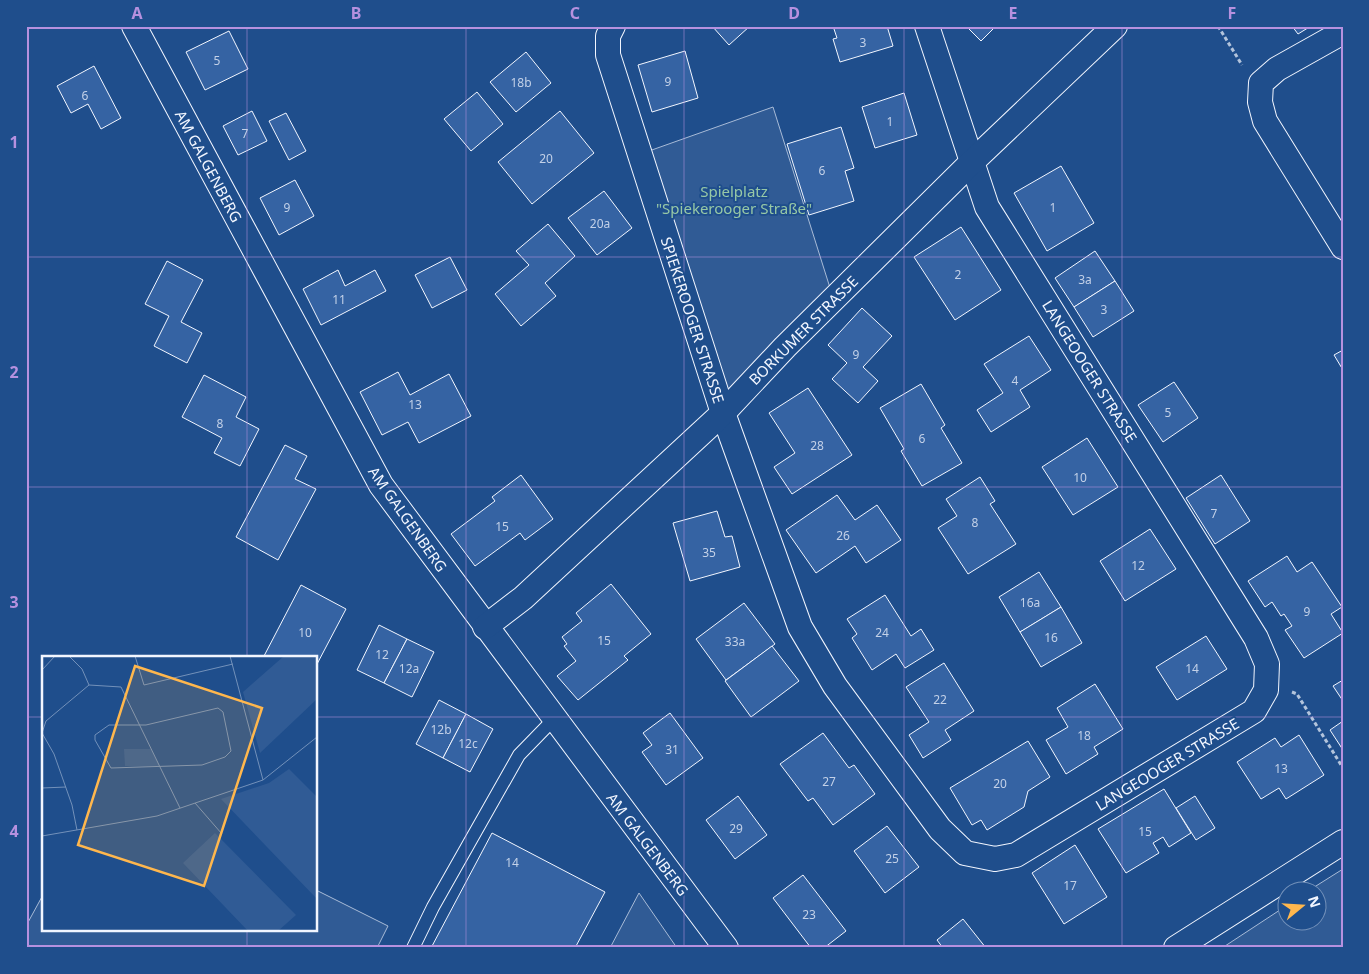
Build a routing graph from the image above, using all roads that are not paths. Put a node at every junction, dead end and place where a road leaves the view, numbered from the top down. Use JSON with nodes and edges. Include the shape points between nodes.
{"nodes":[{"id":1,"x":134,"y":26,"type":"edge"},
{"id":2,"x":613,"y":26,"type":"edge"},
{"id":3,"x":927,"y":26,"type":"edge"},
{"id":4,"x":1115,"y":26,"type":"edge"},
{"id":5,"x":1343,"y":32,"type":"edge"},
{"id":6,"x":972,"y":161,"type":"junction"},
{"id":7,"x":1343,"y":247,"type":"edge"},
{"id":8,"x":723,"y":413,"type":"junction"},
{"id":9,"x":485,"y":626,"type":"junction"},
{"id":10,"x":554,"y":718,"type":"junction"},
{"id":11,"x":1343,"y":842,"type":"edge"},
{"id":12,"x":413,"y":948,"type":"edge"},
{"id":13,"x":726,"y":948,"type":"edge"},
{"id":14,"x":1176,"y":948,"type":"edge"}],
"edges":[{"from":1,"to":9,"type":"street","name":"AM GALGENBERG","via":[[381,485]]},
{"from":2,"to":8,"type":"street","name":"SPIEKEROOGER STRASSE","via":[[608,36],[608,56]]},
{"from":3,"to":6,"type":"street"},
{"from":4,"to":6,"type":"street","name":"BORKUMER STRASSE"},
{"from":5,"to":7,"type":"street","via":[[1277,69],[1261,83],[1260,102],[1265,121]]},
{"from":6,"to":8,"type":"street","name":"BORKUMER STRASSE"},
{"from":6,"to":8,"type":"street","name":"LANGEOOGER STRASSE","via":[[987,207],[1256,638],[1267,664],[1266,690],[1254,711],[1016,855],[995,859],[965,853],[940,829],[835,686],[800,627]]},
{"from":8,"to":9,"type":"street","name":"BORKUMER STRASSE","via":[[523,598]]},
{"from":9,"to":10,"type":"street","name":"AM GALGENBERG"},
{"from":10,"to":12,"type":"lane","via":[[519,755]]},
{"from":10,"to":13,"type":"street","name":"AM GALGENBERG"},
{"from":11,"to":14,"type":"street"}]}
